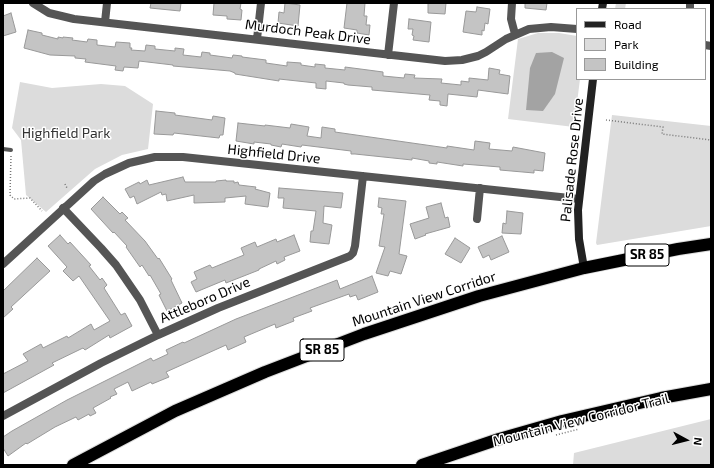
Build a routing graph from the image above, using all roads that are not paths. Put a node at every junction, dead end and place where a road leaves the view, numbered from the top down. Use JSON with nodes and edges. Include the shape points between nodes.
{"nodes":[{"id":1,"x":33,"y":3,"type":"edge"},
{"id":2,"x":107,"y":3,"type":"edge"},
{"id":3,"x":261,"y":3,"type":"edge"},
{"id":4,"x":394,"y":3,"type":"edge"},
{"id":5,"x":512,"y":3,"type":"edge"},
{"id":6,"x":105,"y":22,"type":"junction"},
{"id":7,"x":576,"y":30,"type":"edge"},
{"id":8,"x":516,"y":34,"type":"junction"},
{"id":9,"x":257,"y":40,"type":"junction"},
{"id":10,"x":388,"y":55,"type":"junction"},
{"id":11,"x":594,"y":80,"type":"edge"},
{"id":12,"x":3,"y":149,"type":"edge"},
{"id":13,"x":11,"y":150,"type":"road end"},
{"id":14,"x":363,"y":176,"type":"junction"},
{"id":15,"x":480,"y":188,"type":"junction"},
{"id":16,"x":579,"y":199,"type":"junction"},
{"id":17,"x":63,"y":208,"type":"junction"},
{"id":18,"x":477,"y":218,"type":"dead end"},
{"id":19,"x":711,"y":244,"type":"edge"},
{"id":20,"x":3,"y":264,"type":"edge"},
{"id":21,"x":584,"y":268,"type":"junction"},
{"id":22,"x":158,"y":335,"type":"junction"},
{"id":23,"x":711,"y":389,"type":"edge"},
{"id":24,"x":3,"y":416,"type":"edge"},
{"id":25,"x":73,"y":465,"type":"edge"},
{"id":26,"x":422,"y":465,"type":"edge"}],
"edges":[{"from":1,"to":6,"type":"street","name":"Murdoch Peak Drive","via":[[62,17]]},
{"from":2,"to":6,"type":"street"},
{"from":3,"to":9,"type":"street"},
{"from":4,"to":10,"type":"street"},
{"from":5,"to":8,"type":"street","via":[[511,19]]},
{"from":6,"to":9,"type":"street","name":"Murdoch Peak Drive"},
{"from":7,"to":8,"type":"street","name":"Murdoch Peak Drive","via":[[544,27]]},
{"from":8,"to":10,"type":"street","name":"Murdoch Peak Drive","via":[[486,52],[466,59],[445,61]]},
{"from":9,"to":10,"type":"street","name":"Murdoch Peak Drive"},
{"from":11,"to":16,"type":"street","name":"Palisade Rose Drive"},
{"from":12,"to":13,"type":"lane"},
{"from":14,"to":15,"type":"street","name":"Highfield Drive"},
{"from":14,"to":17,"type":"street","name":"Highfield Drive","via":[[183,157],[155,157],[129,163],[94,180]]},
{"from":14,"to":22,"type":"street","name":"Attleboro Drive","via":[[353,253]]},
{"from":15,"to":16,"type":"street","name":"Highfield Drive"},
{"from":15,"to":18,"type":"street"},
{"from":16,"to":21,"type":"street","name":"Palisade Rose Drive","via":[[578,230]]},
{"from":17,"to":20,"type":"street","name":"Highfield Drive"},
{"from":17,"to":22,"type":"street","via":[[116,265],[140,300]]},
{"from":19,"to":21,"type":"highway","name":"Mountain View Corridor","number":"SR 85"},
{"from":21,"to":25,"type":"highway","name":"Mountain View Corridor","number":"SR 85","via":[[479,296],[357,336],[175,411]]},
{"from":22,"to":24,"type":"street","name":"Attleboro Drive","via":[[94,366]]},
{"from":23,"to":26,"type":"highway","via":[[562,421]]}]}
